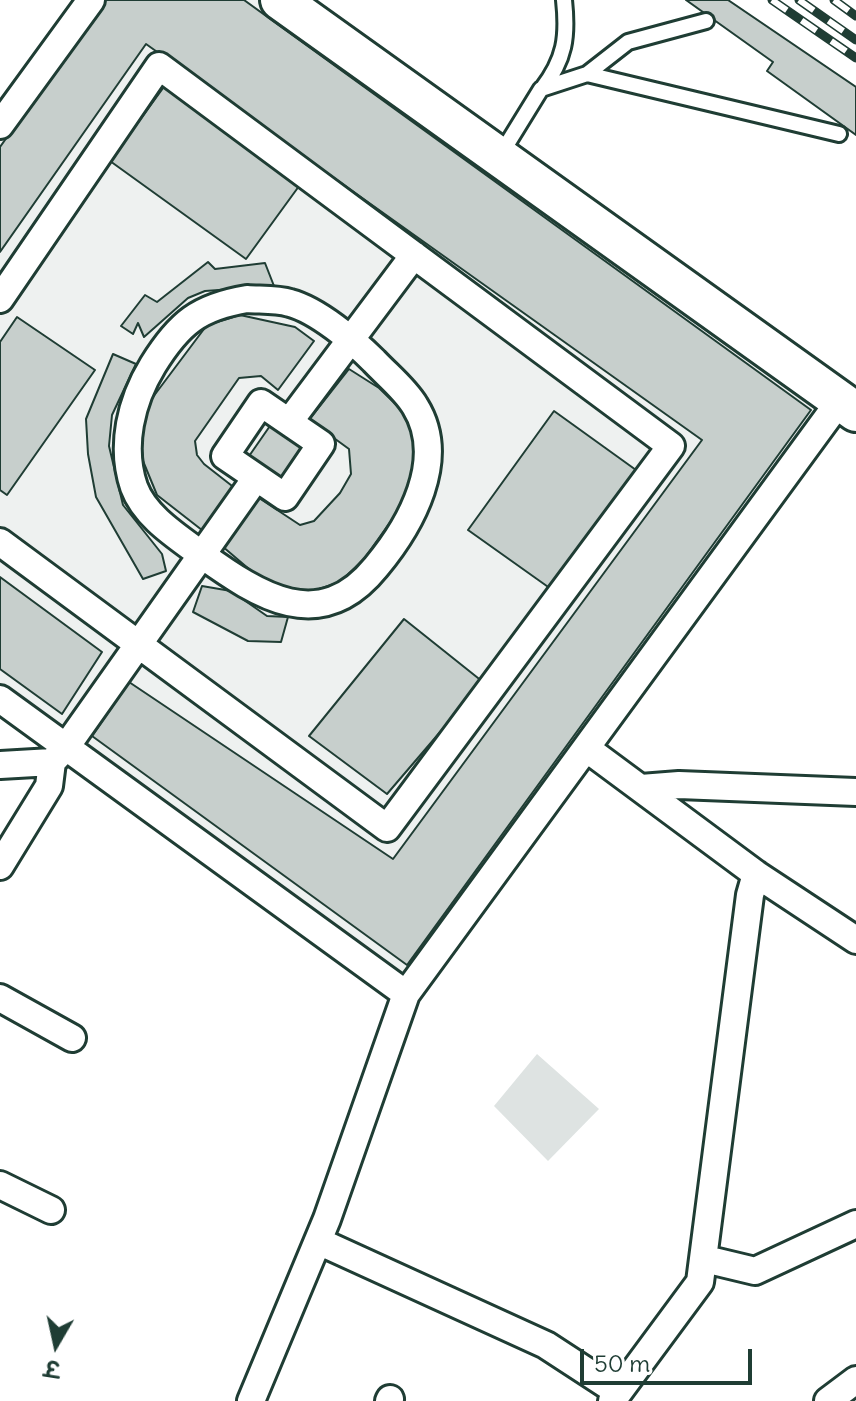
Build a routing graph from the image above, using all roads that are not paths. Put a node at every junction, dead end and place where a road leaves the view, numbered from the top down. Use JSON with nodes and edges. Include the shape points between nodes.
{"nodes":[{"id":1,"x":91,"y":0,"type":"edge"},
{"id":2,"x":280,"y":0,"type":"edge"},
{"id":3,"x":564,"y":0,"type":"edge"},
{"id":4,"x":706,"y":21,"type":"dead end"},
{"id":5,"x":587,"y":74,"type":"junction"},
{"id":6,"x":541,"y":89,"type":"junction"},
{"id":7,"x":0,"y":125,"type":"edge"},
{"id":8,"x":839,"y":134,"type":"dead end"},
{"id":9,"x":499,"y":157,"type":"junction"},
{"id":10,"x":414,"y":255,"type":"junction"},
{"id":11,"x":0,"y":299,"type":"edge"},
{"id":12,"x":351,"y":338,"type":"junction"},
{"id":13,"x":847,"y":407,"type":"edge"},
{"id":14,"x":289,"y":422,"type":"junction"},
{"id":15,"x":256,"y":478,"type":"junction"},
{"id":16,"x":0,"y":542,"type":"edge"},
{"id":17,"x":202,"y":554,"type":"junction"},
{"id":18,"x":137,"y":645,"type":"junction"},
{"id":19,"x":0,"y":699,"type":"edge"},
{"id":20,"x":586,"y":748,"type":"junction"},
{"id":21,"x":59,"y":754,"type":"junction"},
{"id":22,"x":0,"y":765,"type":"edge"},
{"id":23,"x":641,"y":788,"type":"junction"},
{"id":24,"x":856,"y":792,"type":"edge"},
{"id":25,"x":0,"y":866,"type":"edge"},
{"id":26,"x":756,"y":874,"type":"junction"},
{"id":27,"x":856,"y":940,"type":"edge"},
{"id":28,"x":406,"y":994,"type":"junction"},
{"id":29,"x":0,"y":998,"type":"edge"},
{"id":30,"x":72,"y":1038,"type":"dead end"},
{"id":31,"x":0,"y":1185,"type":"edge"},
{"id":32,"x":51,"y":1210,"type":"dead end"},
{"id":33,"x":856,"y":1224,"type":"edge"},
{"id":34,"x":318,"y":1241,"type":"junction"},
{"id":35,"x":705,"y":1259,"type":"junction"},
{"id":36,"x":856,"y":1380,"type":"edge"},
{"id":37,"x":615,"y":1396,"type":"edge"},
{"id":38,"x":251,"y":1401,"type":"edge"},
{"id":39,"x":828,"y":1401,"type":"edge"}],
"edges":[{"from":1,"to":7,"type":"street"},
{"from":2,"to":9,"type":"street"},
{"from":3,"to":6,"type":"lane","via":[[567,23],[560,65]]},
{"from":4,"to":5,"type":"lane","via":[[628,42]]},
{"from":5,"to":6,"type":"lane"},
{"from":5,"to":8,"type":"lane"},
{"from":6,"to":9,"type":"lane"},
{"from":9,"to":13,"type":"street"},
{"from":10,"to":11,"type":"street","via":[[159,66]]},
{"from":10,"to":12,"type":"street"},
{"from":10,"to":18,"type":"street","via":[[671,446],[387,828]]},
{"from":12,"to":14,"type":"street"},
{"from":12,"to":17,"type":"street","via":[[291,303],[247,299],[214,305],[188,320],[162,351],[141,385],[129,424],[127,460],[135,490],[156,518]]},
{"from":12,"to":17,"type":"street","via":[[415,406],[425,434],[425,481],[394,542],[349,593],[319,604],[269,599]]},
{"from":13,"to":20,"type":"street"},
{"from":14,"to":15,"type":"street","via":[[261,403],[225,456]]},
{"from":14,"to":15,"type":"street","via":[[321,444],[285,497]]},
{"from":15,"to":17,"type":"street"},
{"from":16,"to":18,"type":"street"},
{"from":17,"to":18,"type":"street"},
{"from":18,"to":21,"type":"street"},
{"from":19,"to":21,"type":"street"},
{"from":20,"to":23,"type":"street"},
{"from":20,"to":28,"type":"street"},
{"from":21,"to":22,"type":"street"},
{"from":21,"to":25,"type":"street","via":[[49,786]]},
{"from":21,"to":28,"type":"street"},
{"from":23,"to":24,"type":"street"},
{"from":23,"to":26,"type":"street"},
{"from":26,"to":27,"type":"street"},
{"from":26,"to":35,"type":"street"},
{"from":28,"to":34,"type":"street"},
{"from":29,"to":30,"type":"street"},
{"from":31,"to":32,"type":"street"},
{"from":33,"to":35,"type":"street","via":[[755,1271]]},
{"from":34,"to":37,"type":"street","via":[[546,1345]]},
{"from":34,"to":38,"type":"street"},
{"from":35,"to":37,"type":"street","via":[[693,1295]]},
{"from":36,"to":39,"type":"street"}]}
